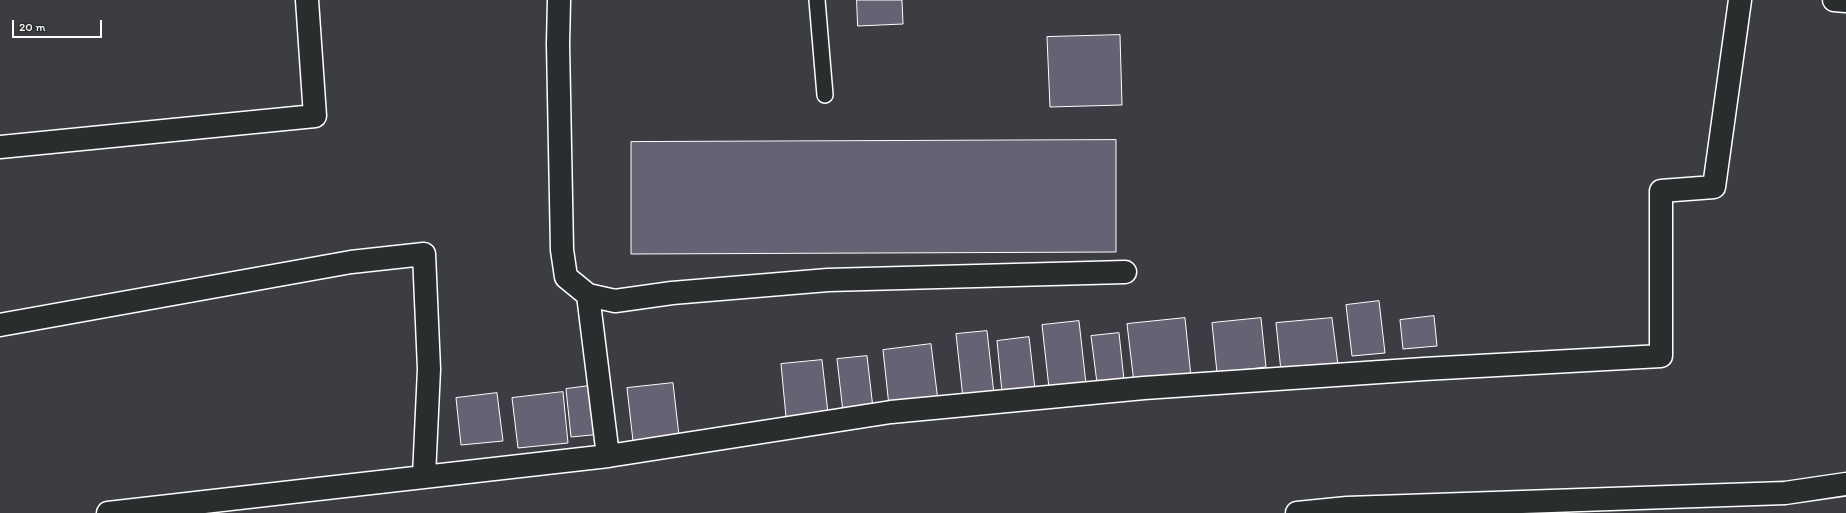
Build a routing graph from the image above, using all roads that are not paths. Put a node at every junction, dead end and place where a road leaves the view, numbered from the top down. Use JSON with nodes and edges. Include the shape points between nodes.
{"nodes":[{"id":1,"x":307,"y":0,"type":"edge"},
{"id":2,"x":559,"y":0,"type":"edge"},
{"id":3,"x":818,"y":0,"type":"edge"},
{"id":4,"x":1740,"y":0,"type":"edge"},
{"id":5,"x":1834,"y":0,"type":"edge"},
{"id":6,"x":1846,"y":1,"type":"edge"},
{"id":7,"x":825,"y":95,"type":"dead end"},
{"id":8,"x":0,"y":147,"type":"edge"},
{"id":9,"x":1125,"y":272,"type":"dead end"},
{"id":10,"x":588,"y":295,"type":"junction"},
{"id":11,"x":0,"y":325,"type":"edge"},
{"id":12,"x":608,"y":456,"type":"junction"},
{"id":13,"x":424,"y":476,"type":"junction"},
{"id":14,"x":1846,"y":484,"type":"edge"},
{"id":15,"x":108,"y":513,"type":"edge"},
{"id":16,"x":1297,"y":513,"type":"edge"}],
"edges":[{"from":1,"to":8,"type":"street","via":[[315,116]]},
{"from":2,"to":10,"type":"street","via":[[562,250],[566,277]]},
{"from":3,"to":7,"type":"lane"},
{"from":4,"to":12,"type":"street","via":[[1714,188],[1661,191],[1662,356],[1432,368],[1128,389],[890,412]]},
{"from":5,"to":6,"type":"street"},
{"from":9,"to":10,"type":"street","via":[[828,280],[615,301]]},
{"from":10,"to":12,"type":"street"},
{"from":11,"to":13,"type":"street","via":[[343,263],[424,254],[429,369]]},
{"from":12,"to":13,"type":"street"},
{"from":13,"to":15,"type":"street"},
{"from":14,"to":16,"type":"street","via":[[1785,493],[1347,508]]}]}
